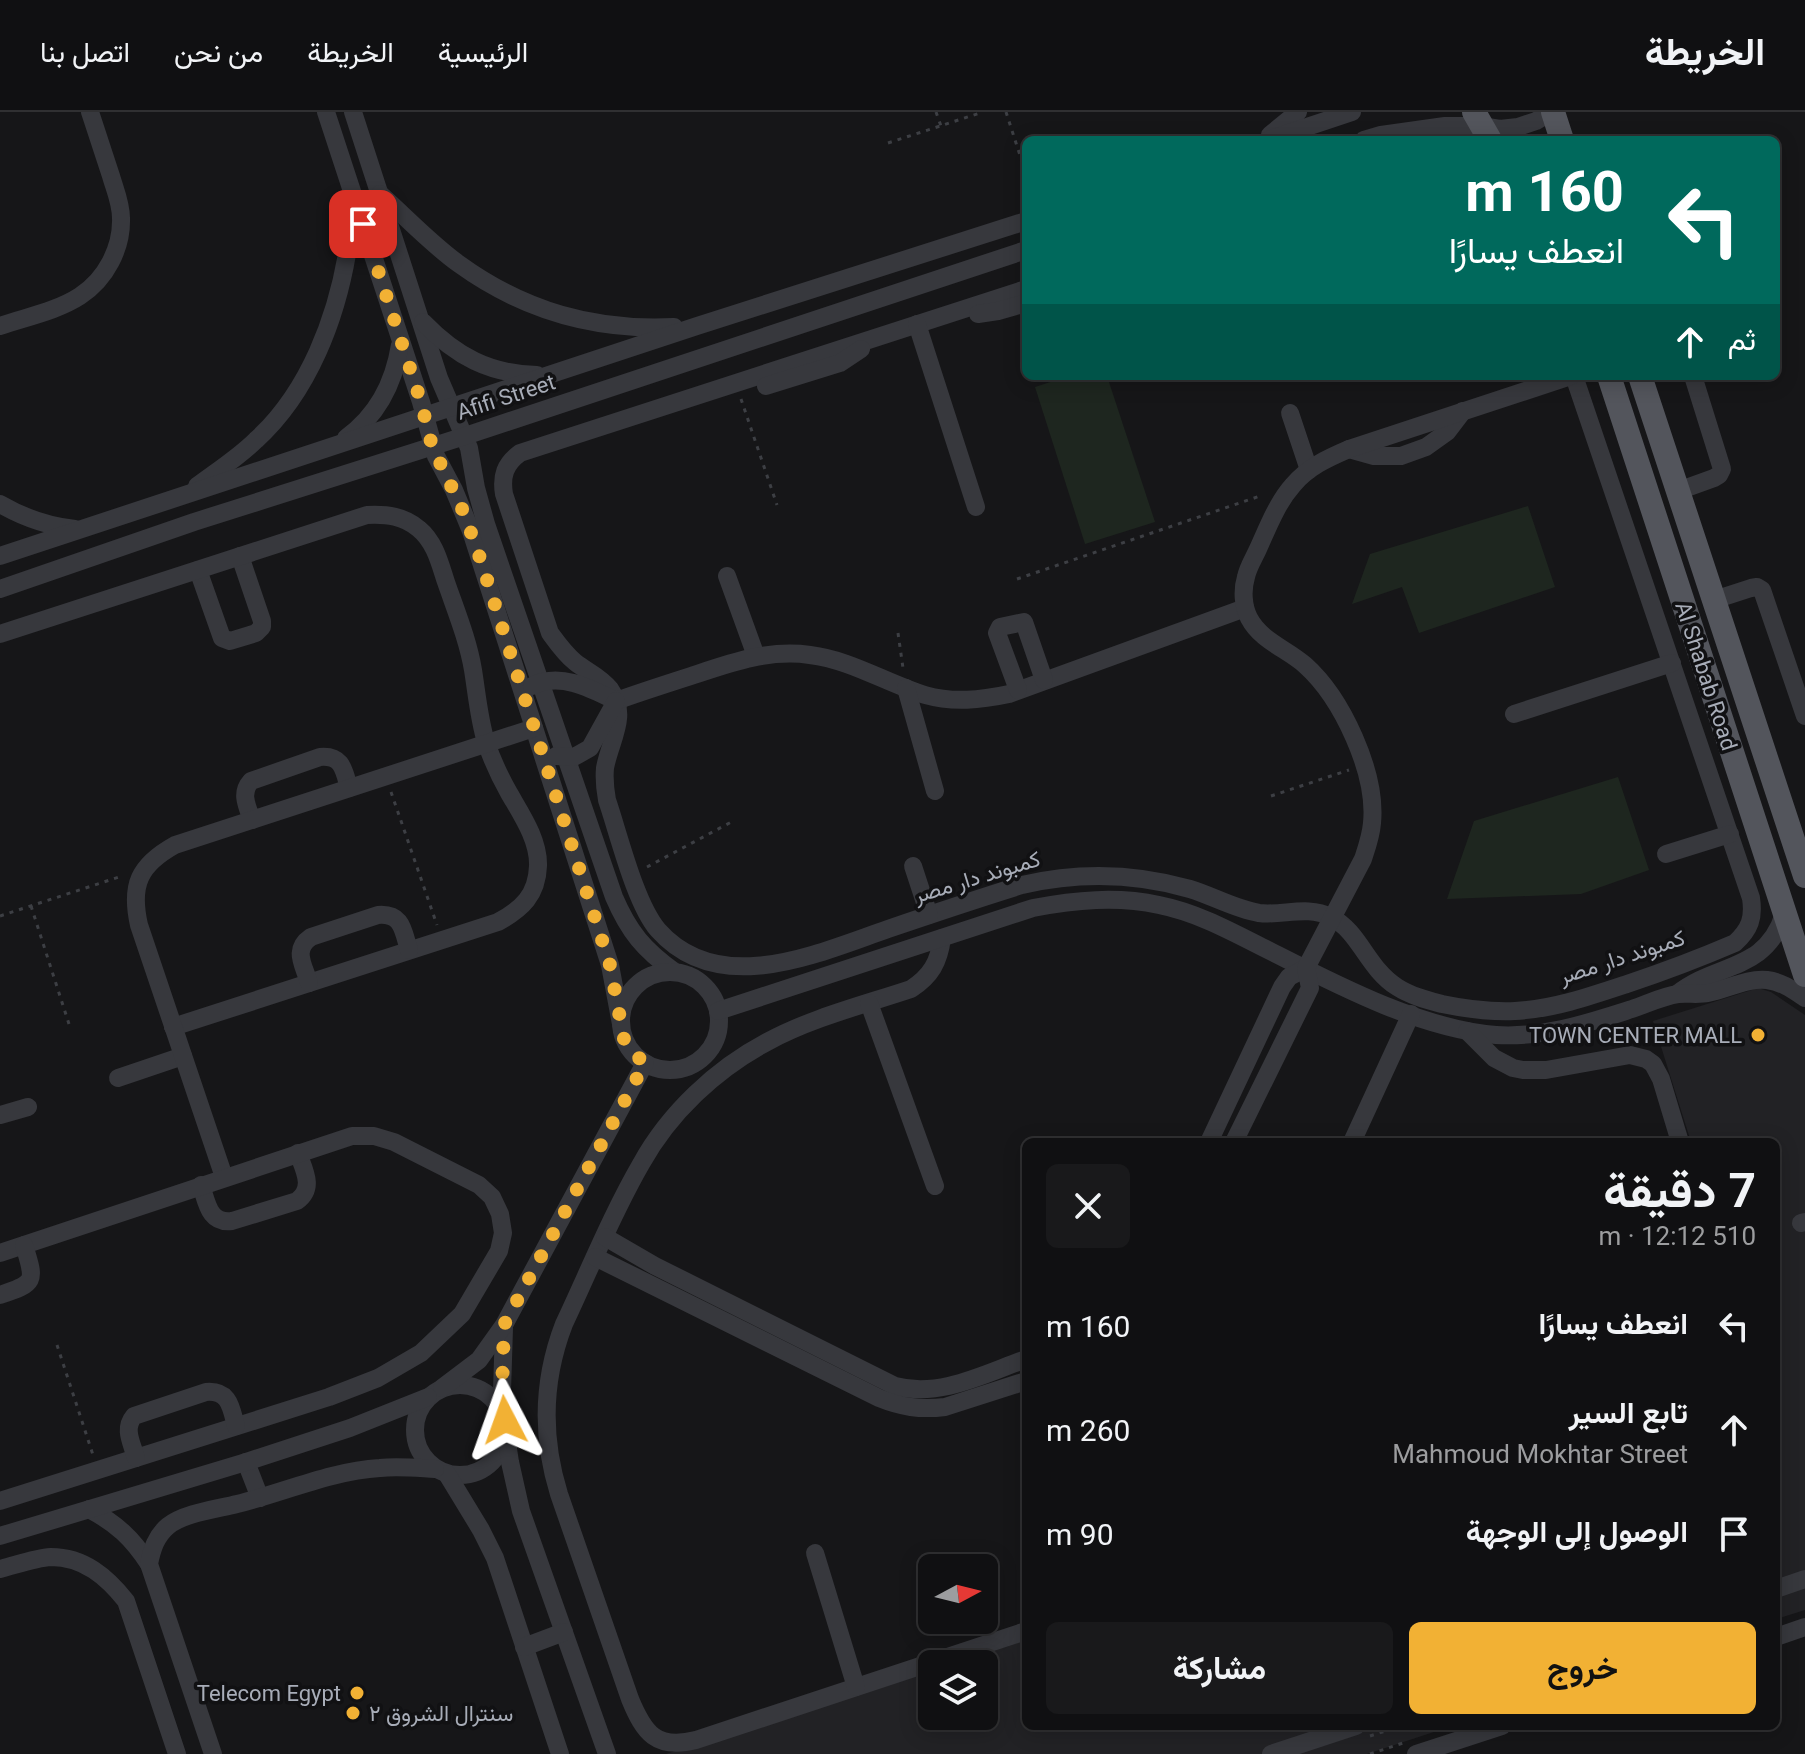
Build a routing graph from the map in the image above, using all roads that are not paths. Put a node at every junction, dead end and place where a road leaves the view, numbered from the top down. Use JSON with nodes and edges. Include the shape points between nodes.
{"nodes":[{"id":1,"x":90,"y":112,"type":"edge"},
{"id":2,"x":326,"y":112,"type":"edge"},
{"id":3,"x":353,"y":112,"type":"edge"},
{"id":4,"x":1298,"y":112,"type":"edge"},
{"id":5,"x":1352,"y":112,"type":"edge"},
{"id":6,"x":1418,"y":112,"type":"edge"},
{"id":7,"x":1552,"y":112,"type":"edge"},
{"id":8,"x":1482,"y":126,"type":"edge"},
{"id":9,"x":1411,"y":131,"type":"junction"},
{"id":10,"x":1271,"y":136,"type":"edge"},
{"id":11,"x":1278,"y":136,"type":"edge"},
{"id":12,"x":1385,"y":136,"type":"edge"},
{"id":13,"x":1561,"y":136,"type":"edge"},
{"id":14,"x":379,"y":193,"type":"junction"},
{"id":15,"x":353,"y":194,"type":"junction"},
{"id":16,"x":1022,"y":222,"type":"edge"},
{"id":17,"x":964,"y":242,"type":"junction"},
{"id":18,"x":1022,"y":251,"type":"edge"},
{"id":19,"x":973,"y":268,"type":"junction"},
{"id":20,"x":1022,"y":290,"type":"edge"},
{"id":21,"x":1022,"y":304,"type":"edge"},
{"id":22,"x":947,"y":314,"type":"junction"},
{"id":23,"x":421,"y":320,"type":"junction"},
{"id":24,"x":917,"y":324,"type":"junction"},
{"id":25,"x":0,"y":326,"type":"edge"},
{"id":26,"x":697,"y":326,"type":"junction"},
{"id":27,"x":874,"y":338,"type":"junction"},
{"id":28,"x":400,"y":343,"type":"junction"},
{"id":29,"x":548,"y":376,"type":"junction"},
{"id":30,"x":1560,"y":380,"type":"edge"},
{"id":31,"x":1573,"y":380,"type":"edge"},
{"id":32,"x":1610,"y":380,"type":"edge"},
{"id":33,"x":1641,"y":380,"type":"edge"},
{"id":34,"x":1694,"y":380,"type":"edge"},
{"id":35,"x":452,"y":408,"type":"junction"},
{"id":36,"x":651,"y":411,"type":"junction"},
{"id":37,"x":1290,"y":413,"type":"dead end"},
{"id":38,"x":425,"y":416,"type":"junction"},
{"id":39,"x":465,"y":436,"type":"junction"},
{"id":40,"x":337,"y":445,"type":"junction"},
{"id":41,"x":432,"y":446,"type":"junction"},
{"id":42,"x":1309,"y":470,"type":"junction"},
{"id":43,"x":1678,"y":491,"type":"junction"},
{"id":44,"x":184,"y":496,"type":"junction"},
{"id":45,"x":0,"y":504,"type":"edge"},
{"id":46,"x":976,"y":507,"type":"dead end"},
{"id":47,"x":81,"y":530,"type":"junction"},
{"id":48,"x":0,"y":556,"type":"edge"},
{"id":49,"x":240,"y":556,"type":"junction"},
{"id":50,"x":198,"y":570,"type":"junction"},
{"id":51,"x":727,"y":576,"type":"dead end"},
{"id":52,"x":5,"y":587,"type":"edge"},
{"id":53,"x":1714,"y":600,"type":"junction"},
{"id":54,"x":1245,"y":608,"type":"junction"},
{"id":55,"x":0,"y":634,"type":"edge"},
{"id":56,"x":756,"y":656,"type":"junction"},
{"id":57,"x":1672,"y":663,"type":"junction"},
{"id":58,"x":1044,"y":680,"type":"junction"},
{"id":59,"x":541,"y":681,"type":"junction"},
{"id":60,"x":906,"y":688,"type":"junction"},
{"id":61,"x":1018,"y":690,"type":"junction"},
{"id":62,"x":523,"y":694,"type":"junction"},
{"id":63,"x":616,"y":701,"type":"junction"},
{"id":64,"x":1514,"y":714,"type":"dead end"},
{"id":65,"x":1805,"y":716,"type":"edge"},
{"id":66,"x":534,"y":728,"type":"junction"},
{"id":67,"x":487,"y":743,"type":"junction"},
{"id":68,"x":542,"y":753,"type":"junction"},
{"id":69,"x":567,"y":757,"type":"junction"},
{"id":70,"x":349,"y":788,"type":"junction"},
{"id":71,"x":935,"y":791,"type":"dead end"},
{"id":72,"x":1796,"y":817,"type":"edge"},
{"id":73,"x":252,"y":820,"type":"junction"},
{"id":74,"x":1730,"y":834,"type":"junction"},
{"id":75,"x":1666,"y":854,"type":"dead end"},
{"id":76,"x":913,"y":866,"type":"dead end"},
{"id":77,"x":1805,"y":876,"type":"edge"},
{"id":78,"x":1784,"y":914,"type":"junction"},
{"id":79,"x":929,"y":915,"type":"junction"},
{"id":80,"x":1331,"y":917,"type":"junction"},
{"id":81,"x":942,"y":938,"type":"junction"},
{"id":82,"x":409,"y":950,"type":"junction"},
{"id":83,"x":1306,"y":968,"type":"junction"},
{"id":84,"x":675,"y":972,"type":"junction"},
{"id":85,"x":1805,"y":975,"type":"edge"},
{"id":86,"x":309,"y":983,"type":"junction"},
{"id":87,"x":1677,"y":994,"type":"junction"},
{"id":88,"x":1805,"y":998,"type":"edge"},
{"id":89,"x":869,"y":1003,"type":"junction"},
{"id":90,"x":718,"y":1011,"type":"junction"},
{"id":91,"x":1411,"y":1014,"type":"junction"},
{"id":92,"x":621,"y":1024,"type":"junction"},
{"id":93,"x":173,"y":1027,"type":"junction"},
{"id":94,"x":1467,"y":1031,"type":"junction"},
{"id":95,"x":183,"y":1056,"type":"junction"},
{"id":96,"x":645,"y":1063,"type":"junction"},
{"id":97,"x":118,"y":1078,"type":"dead end"},
{"id":98,"x":28,"y":1107,"type":"dead end"},
{"id":99,"x":0,"y":1115,"type":"edge"},
{"id":100,"x":1211,"y":1138,"type":"edge"},
{"id":101,"x":1236,"y":1138,"type":"edge"},
{"id":102,"x":1354,"y":1138,"type":"edge"},
{"id":103,"x":1679,"y":1138,"type":"edge"},
{"id":104,"x":298,"y":1153,"type":"junction"},
{"id":105,"x":224,"y":1177,"type":"junction"},
{"id":106,"x":201,"y":1185,"type":"junction"},
{"id":107,"x":935,"y":1186,"type":"dead end"},
{"id":108,"x":605,"y":1237,"type":"junction"},
{"id":109,"x":24,"y":1245,"type":"junction"},
{"id":110,"x":0,"y":1251,"type":"edge"},
{"id":111,"x":595,"y":1257,"type":"junction"},
{"id":112,"x":0,"y":1295,"type":"edge"},
{"id":113,"x":504,"y":1325,"type":"junction"},
{"id":114,"x":1022,"y":1360,"type":"edge"},
{"id":115,"x":1022,"y":1382,"type":"edge"},
{"id":116,"x":435,"y":1392,"type":"junction"},
{"id":117,"x":236,"y":1426,"type":"junction"},
{"id":118,"x":505,"y":1428,"type":"junction"},
{"id":119,"x":136,"y":1458,"type":"junction"},
{"id":120,"x":246,"y":1462,"type":"junction"},
{"id":121,"x":441,"y":1471,"type":"junction"},
{"id":122,"x":260,"y":1498,"type":"junction"},
{"id":123,"x":0,"y":1501,"type":"edge"},
{"id":124,"x":89,"y":1509,"type":"junction"},
{"id":125,"x":0,"y":1536,"type":"edge"},
{"id":126,"x":815,"y":1553,"type":"dead end"},
{"id":127,"x":149,"y":1564,"type":"junction"},
{"id":128,"x":0,"y":1569,"type":"edge"},
{"id":129,"x":1805,"y":1579,"type":"edge"},
{"id":130,"x":1780,"y":1588,"type":"edge"},
{"id":131,"x":1805,"y":1627,"type":"edge"},
{"id":132,"x":564,"y":1632,"type":"junction"},
{"id":133,"x":1022,"y":1632,"type":"edge"},
{"id":134,"x":1780,"y":1636,"type":"edge"},
{"id":135,"x":524,"y":1647,"type":"junction"},
{"id":136,"x":856,"y":1687,"type":"junction"},
{"id":137,"x":1347,"y":1730,"type":"edge"},
{"id":138,"x":1493,"y":1730,"type":"edge"},
{"id":139,"x":1457,"y":1747,"type":"edge"},
{"id":140,"x":1309,"y":1748,"type":"edge"},
{"id":141,"x":177,"y":1754,"type":"edge"},
{"id":142,"x":213,"y":1754,"type":"edge"},
{"id":143,"x":560,"y":1754,"type":"edge"},
{"id":144,"x":607,"y":1754,"type":"edge"},
{"id":145,"x":1271,"y":1754,"type":"edge"},
{"id":146,"x":1416,"y":1754,"type":"edge"}],
"edges":[{"from":1,"to":25,"type":"street","via":[[119,200],[115,254],[80,295]]},
{"from":2,"to":15,"type":"street"},
{"from":3,"to":14,"type":"street"},
{"from":4,"to":10,"type":"street"},
{"from":5,"to":11,"type":"street"},
{"from":6,"to":9,"type":"street"},
{"from":7,"to":8,"type":"street","via":[[1518,127]]},
{"from":7,"to":13,"type":"main road"},
{"from":8,"to":9,"type":"street"},
{"from":9,"to":12,"type":"street"},
{"from":14,"to":23,"type":"street"},
{"from":14,"to":26,"type":"street","via":[[457,262],[527,304],[606,325]]},
{"from":15,"to":28,"type":"street"},
{"from":15,"to":44,"type":"street","via":[[339,291],[308,372],[257,440]]},
{"from":16,"to":17,"type":"street","name":"Afifi Street"},
{"from":17,"to":19,"type":"street"},
{"from":17,"to":26,"type":"street","name":"Afifi Street"},
{"from":18,"to":19,"type":"street","name":"Afifi Street"},
{"from":19,"to":39,"type":"street","name":"Afifi Street"},
{"from":20,"to":22,"type":"street"},
{"from":21,"to":22,"type":"street","via":[[986,313]]},
{"from":22,"to":24,"type":"street"},
{"from":23,"to":29,"type":"street","via":[[478,363],[520,375]]},
{"from":23,"to":35,"type":"street"},
{"from":24,"to":27,"type":"street"},
{"from":24,"to":46,"type":"street"},
{"from":26,"to":29,"type":"street","name":"Afifi Street"},
{"from":27,"to":36,"type":"street"},
{"from":27,"to":36,"type":"street","via":[[840,363],[689,409]]},
{"from":28,"to":38,"type":"street"},
{"from":28,"to":40,"type":"street","via":[[387,391],[374,412]]},
{"from":29,"to":35,"type":"street","name":"Afifi Street"},
{"from":30,"to":42,"type":"street","via":[[1349,449]]},
{"from":31,"to":57,"type":"street","name":"كمبوند دار مصر"},
{"from":32,"to":78,"type":"main road","name":"Al Shabab Road"},
{"from":33,"to":43,"type":"main road","name":"Al Shabab Road"},
{"from":34,"to":43,"type":"street","via":[[1722,469],[1714,478]]},
{"from":35,"to":38,"type":"street","name":"Afifi Street"},
{"from":35,"to":39,"type":"street"},
{"from":36,"to":63,"type":"street","via":[[520,453],[504,470],[502,482],[550,633]]},
{"from":37,"to":42,"type":"street"},
{"from":38,"to":40,"type":"street","name":"Afifi Street"},
{"from":38,"to":41,"type":"street"},
{"from":39,"to":41,"type":"street","name":"Afifi Street"},
{"from":39,"to":59,"type":"street","via":[[486,524]]},
{"from":40,"to":44,"type":"street","name":"Afifi Street"},
{"from":41,"to":52,"type":"street","name":"Afifi Street"},
{"from":41,"to":62,"type":"street","via":[[471,531]]},
{"from":42,"to":54,"type":"street","via":[[1280,503],[1245,577]]},
{"from":43,"to":53,"type":"main road","name":"Al Shabab Road"},
{"from":44,"to":47,"type":"street","name":"Afifi Street"},
{"from":45,"to":47,"type":"street","via":[[36,522]]},
{"from":47,"to":48,"type":"street","name":"Afifi Street"},
{"from":48,"to":52,"type":"street"},
{"from":49,"to":50,"type":"street"},
{"from":49,"to":50,"type":"street","via":[[262,621],[256,633],[230,641],[222,638]]},
{"from":49,"to":67,"type":"street","via":[[367,515],[404,519],[420,530],[432,544],[464,632]]},
{"from":50,"to":55,"type":"street"},
{"from":51,"to":56,"type":"street"},
{"from":53,"to":65,"type":"street","via":[[1751,588],[1762,590]]},
{"from":53,"to":72,"type":"main road","name":"Al Shabab Road"},
{"from":54,"to":58,"type":"street"},
{"from":54,"to":80,"type":"street","via":[[1265,637],[1321,679],[1348,724],[1364,765],[1372,802],[1369,841]]},
{"from":56,"to":60,"type":"street","via":[[834,660]]},
{"from":56,"to":63,"type":"street"},
{"from":57,"to":64,"type":"street"},
{"from":57,"to":74,"type":"street","name":"كمبوند دار مصر"},
{"from":58,"to":61,"type":"street"},
{"from":58,"to":61,"type":"street","via":[[1024,622],[1000,627],[997,633]]},
{"from":59,"to":62,"type":"street"},
{"from":59,"to":63,"type":"street","via":[[577,684]]},
{"from":59,"to":69,"type":"street"},
{"from":60,"to":61,"type":"street","via":[[967,700]]},
{"from":60,"to":71,"type":"street"},
{"from":62,"to":66,"type":"street"},
{"from":63,"to":69,"type":"street","via":[[590,748]]},
{"from":63,"to":79,"type":"street","name":"كمبوند دار مصر","via":[[619,722],[605,771],[607,800],[648,915],[671,942],[702,959],[738,967],[775,965]]},
{"from":66,"to":67,"type":"street"},
{"from":66,"to":68,"type":"street"},
{"from":67,"to":70,"type":"street"},
{"from":67,"to":82,"type":"street","via":[[534,844],[536,882],[515,913]]},
{"from":68,"to":69,"type":"street"},
{"from":68,"to":92,"type":"street","via":[[610,965]]},
{"from":69,"to":84,"type":"street","via":[[624,920],[637,940]]},
{"from":70,"to":73,"type":"street"},
{"from":70,"to":73,"type":"street","via":[[340,763],[320,757],[251,781],[244,794]]},
{"from":72,"to":77,"type":"main road","name":"Al Shabab Road"},
{"from":73,"to":93,"type":"street","via":[[158,854],[136,886],[134,906]]},
{"from":74,"to":75,"type":"street"},
{"from":74,"to":80,"type":"street","name":"كمبوند دار مصر","via":[[1753,911],[1745,934],[1735,943],[1606,991],[1540,1008],[1487,1011],[1413,995],[1383,977],[1352,934]]},
{"from":76,"to":79,"type":"street"},
{"from":78,"to":85,"type":"main road","name":"Al Shabab Road"},
{"from":78,"to":87,"type":"street","via":[[1763,950]]},
{"from":79,"to":80,"type":"street","name":"كمبوند دار مصر","via":[[1033,883],[1094,876],[1167,883],[1261,913],[1313,911]]},
{"from":80,"to":83,"type":"street"},
{"from":81,"to":83,"type":"street","via":[[1048,905],[1127,900],[1190,913]]},
{"from":81,"to":89,"type":"street","via":[[934,969],[924,980]]},
{"from":81,"to":90,"type":"street"},
{"from":82,"to":86,"type":"street"},
{"from":82,"to":86,"type":"street","via":[[401,925],[389,915],[311,937],[300,952]]},
{"from":83,"to":91,"type":"street"},
{"from":83,"to":100,"type":"street","via":[[1282,987]]},
{"from":83,"to":101,"type":"street","via":[[1310,988]]},
{"from":84,"to":90,"type":"street","via":[[703,984]]},
{"from":84,"to":92,"type":"street","via":[[642,980],[626,999]]},
{"from":86,"to":93,"type":"street"},
{"from":87,"to":88,"type":"street","via":[[1760,980],[1780,983]]},
{"from":87,"to":94,"type":"street","via":[[1558,1031]]},
{"from":89,"to":107,"type":"street"},
{"from":89,"to":108,"type":"street","via":[[767,1042],[709,1082],[654,1143]]},
{"from":90,"to":96,"type":"street","via":[[716,1039],[698,1061],[672,1070]]},
{"from":91,"to":94,"type":"street"},
{"from":91,"to":102,"type":"street"},
{"from":92,"to":96,"type":"street","via":[[624,1039]]},
{"from":93,"to":95,"type":"street"},
{"from":94,"to":103,"type":"street","via":[[1494,1058],[1523,1070],[1630,1055],[1646,1059],[1661,1079]]},
{"from":95,"to":97,"type":"street"},
{"from":95,"to":105,"type":"street"},
{"from":96,"to":113,"type":"street"},
{"from":98,"to":99,"type":"street"},
{"from":104,"to":105,"type":"street"},
{"from":104,"to":106,"type":"street","via":[[308,1185],[297,1201],[222,1222],[210,1211]]},
{"from":104,"to":117,"type":"street","via":[[352,1136],[394,1142],[479,1185],[492,1197],[503,1233],[499,1251],[462,1314],[421,1353],[378,1378]]},
{"from":105,"to":106,"type":"street"},
{"from":106,"to":109,"type":"street"},
{"from":108,"to":111,"type":"street"},
{"from":108,"to":114,"type":"street","via":[[895,1386],[940,1389]]},
{"from":109,"to":110,"type":"street"},
{"from":109,"to":112,"type":"street","via":[[31,1278],[26,1286]]},
{"from":111,"to":115,"type":"street","via":[[905,1407],[945,1407]]},
{"from":111,"to":136,"type":"street","via":[[556,1344],[545,1430],[556,1484],[640,1723],[658,1740],[684,1742]]},
{"from":113,"to":116,"type":"street","via":[[479,1360]]},
{"from":113,"to":118,"type":"street"},
{"from":116,"to":118,"type":"street","via":[[458,1384],[487,1393],[498,1405]]},
{"from":116,"to":120,"type":"street","via":[[363,1423]]},
{"from":116,"to":121,"type":"street","via":[[419,1410],[415,1434],[423,1457]]},
{"from":117,"to":119,"type":"street"},
{"from":117,"to":119,"type":"street","via":[[226,1398],[206,1392],[134,1416],[128,1429]]},
{"from":118,"to":121,"type":"street","via":[[501,1451],[491,1464],[462,1476]]},
{"from":118,"to":132,"type":"street","via":[[521,1511]]},
{"from":119,"to":123,"type":"street"},
{"from":120,"to":122,"type":"street"},
{"from":120,"to":124,"type":"street"},
{"from":121,"to":122,"type":"street","via":[[381,1467]]},
{"from":121,"to":135,"type":"street","via":[[495,1558]]},
{"from":122,"to":127,"type":"street","via":[[168,1526],[158,1537]]},
{"from":124,"to":125,"type":"street"},
{"from":124,"to":127,"type":"street","via":[[124,1531]]},
{"from":126,"to":136,"type":"street"},
{"from":127,"to":142,"type":"street"},
{"from":128,"to":141,"type":"street","via":[[49,1557],[72,1560],[112,1583],[126,1601]]},
{"from":129,"to":130,"type":"street"},
{"from":131,"to":134,"type":"street"},
{"from":132,"to":135,"type":"street"},
{"from":132,"to":144,"type":"street"},
{"from":133,"to":136,"type":"street"},
{"from":135,"to":143,"type":"street"},
{"from":137,"to":140,"type":"street"},
{"from":138,"to":139,"type":"street"},
{"from":139,"to":146,"type":"street"},
{"from":140,"to":145,"type":"street"}]}
